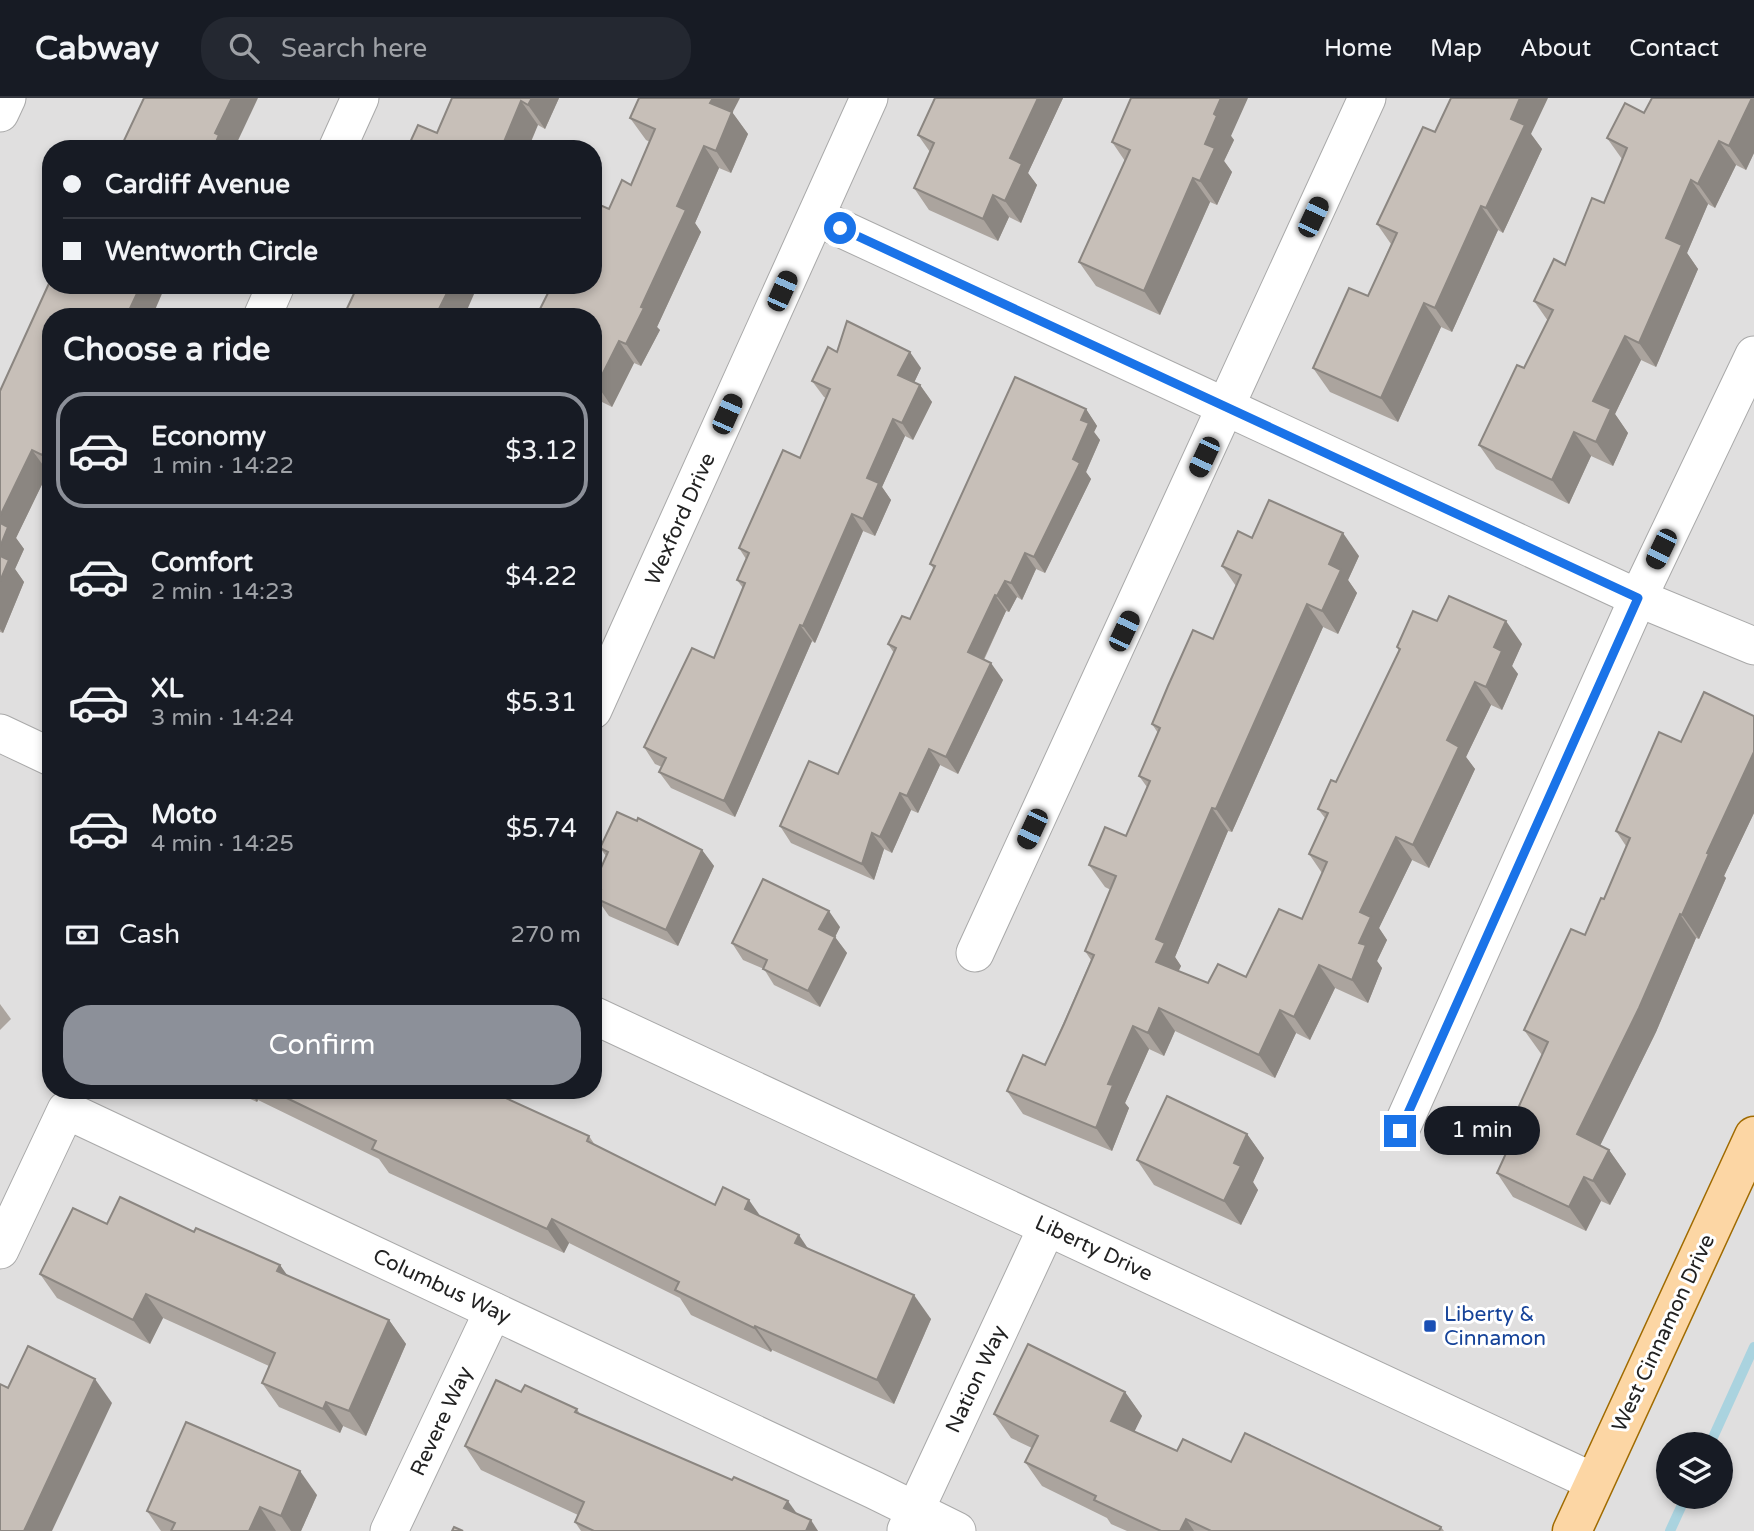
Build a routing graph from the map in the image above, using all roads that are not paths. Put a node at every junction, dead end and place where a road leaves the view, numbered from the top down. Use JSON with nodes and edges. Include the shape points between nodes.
{"nodes":[{"id":1,"x":7,"y":98,"type":"edge"},
{"id":2,"x":360,"y":98,"type":"edge"},
{"id":3,"x":869,"y":98,"type":"edge"},
{"id":4,"x":1367,"y":98,"type":"edge"},
{"id":5,"x":0,"y":113,"type":"edge"},
{"id":6,"x":341,"y":140,"type":"edge"},
{"id":7,"x":816,"y":217,"type":"junction"},
{"id":8,"x":1754,"y":355,"type":"edge"},
{"id":9,"x":1227,"y":407,"type":"junction"},
{"id":10,"x":1638,"y":598,"type":"junction"},
{"id":11,"x":1754,"y":646,"type":"edge"},
{"id":12,"x":602,"y":690,"type":"edge"},
{"id":13,"x":0,"y":733,"type":"edge"},
{"id":14,"x":42,"y":753,"type":"edge"},
{"id":15,"x":975,"y":953,"type":"dead end"},
{"id":16,"x":602,"y":1019,"type":"edge"},
{"id":17,"x":1400,"y":1131,"type":"dead end"},
{"id":18,"x":1754,"y":1136,"type":"edge"},
{"id":19,"x":1047,"y":1227,"type":"junction"},
{"id":20,"x":0,"y":1250,"type":"edge"},
{"id":21,"x":493,"y":1311,"type":"junction"},
{"id":22,"x":1594,"y":1482,"type":"junction"},
{"id":23,"x":910,"y":1521,"type":"edge"},
{"id":24,"x":389,"y":1531,"type":"edge"},
{"id":25,"x":957,"y":1531,"type":"edge"},
{"id":26,"x":1572,"y":1531,"type":"edge"}],
"edges":[{"from":1,"to":5,"type":"street"},
{"from":2,"to":6,"type":"street"},
{"from":3,"to":7,"type":"street","name":"Wexford Drive"},
{"from":4,"to":9,"type":"street"},
{"from":7,"to":9,"type":"street"},
{"from":7,"to":12,"type":"street","name":"Wexford Drive"},
{"from":8,"to":10,"type":"street"},
{"from":9,"to":10,"type":"street"},
{"from":9,"to":15,"type":"street"},
{"from":10,"to":11,"type":"street"},
{"from":10,"to":17,"type":"street"},
{"from":13,"to":14,"type":"street"},
{"from":16,"to":19,"type":"street","name":"Liberty Drive"},
{"from":18,"to":22,"type":"main road","name":"West Cinnamon Drive"},
{"from":19,"to":22,"type":"street","name":"Liberty Drive"},
{"from":19,"to":23,"type":"street","name":"Nation Way"},
{"from":20,"to":21,"type":"street","name":"Columbus Way","via":[[66,1110]]},
{"from":21,"to":23,"type":"street","name":"Columbus Way"},
{"from":21,"to":24,"type":"street","name":"Revere Way"},
{"from":22,"to":26,"type":"main road","name":"West Cinnamon Drive"},
{"from":23,"to":25,"type":"street","name":"Columbus Way"}]}
